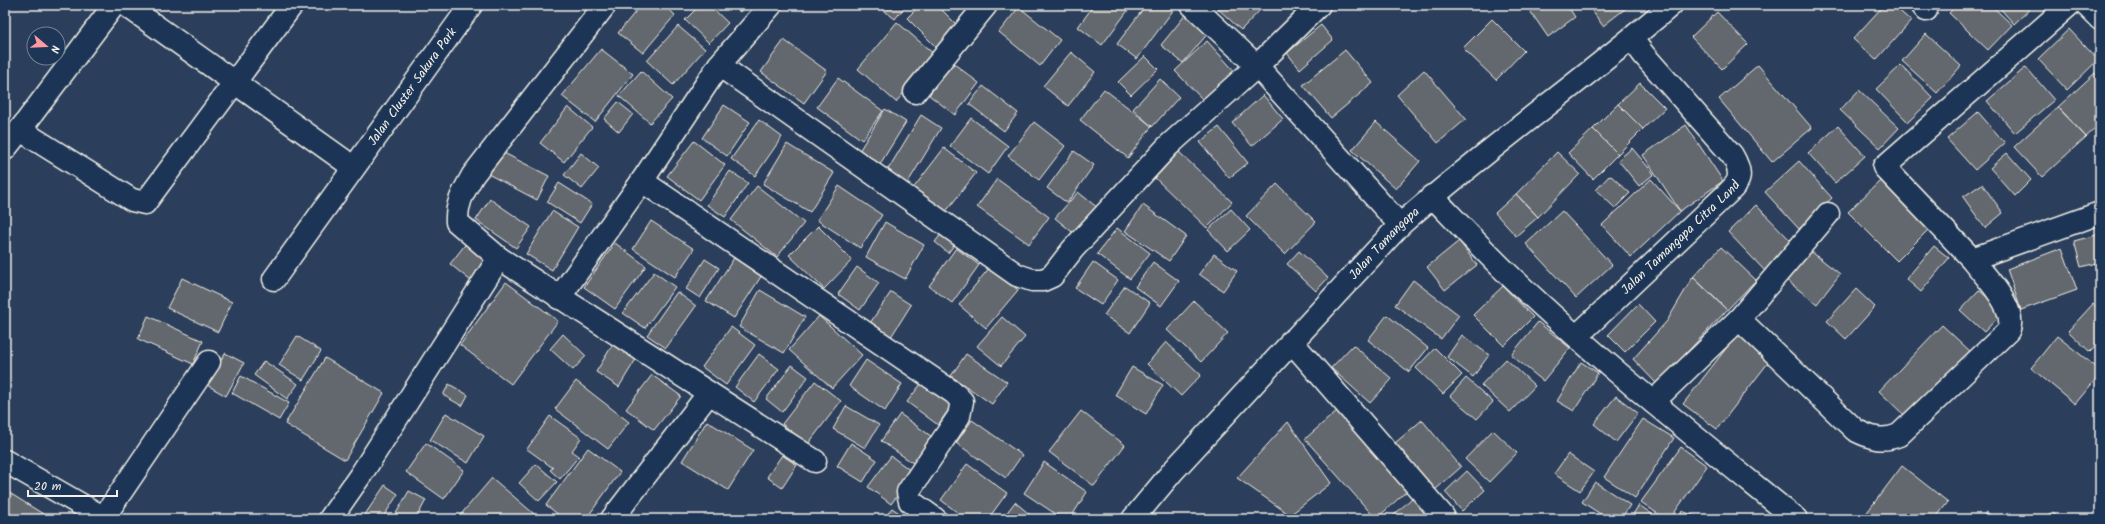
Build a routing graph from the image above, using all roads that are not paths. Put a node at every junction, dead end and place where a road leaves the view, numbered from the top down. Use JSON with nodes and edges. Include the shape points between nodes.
{"nodes":[{"id":1,"x":114,"y":5,"type":"edge"},
{"id":2,"x":126,"y":5,"type":"edge"},
{"id":3,"x":292,"y":5,"type":"edge"},
{"id":4,"x":471,"y":5,"type":"edge"},
{"id":5,"x":605,"y":5,"type":"edge"},
{"id":6,"x":772,"y":5,"type":"edge"},
{"id":7,"x":986,"y":5,"type":"edge"},
{"id":8,"x":1192,"y":5,"type":"edge"},
{"id":9,"x":1319,"y":5,"type":"edge"},
{"id":10,"x":1671,"y":5,"type":"edge"},
{"id":11,"x":2068,"y":5,"type":"edge"},
{"id":12,"x":2086,"y":5,"type":"edge"},
{"id":13,"x":2100,"y":19,"type":"edge"},
{"id":14,"x":1632,"y":39,"type":"junction"},
{"id":15,"x":719,"y":65,"type":"junction"},
{"id":16,"x":1258,"y":66,"type":"junction"},
{"id":17,"x":233,"y":82,"type":"junction"},
{"id":18,"x":915,"y":92,"type":"dead end"},
{"id":19,"x":23,"y":126,"type":"junction"},
{"id":20,"x":5,"y":149,"type":"edge"},
{"id":21,"x":353,"y":167,"type":"junction"},
{"id":22,"x":642,"y":181,"type":"junction"},
{"id":23,"x":1432,"y":196,"type":"junction"},
{"id":24,"x":2100,"y":213,"type":"edge"},
{"id":25,"x":1828,"y":214,"type":"dead end"},
{"id":26,"x":1400,"y":225,"type":"junction"},
{"id":27,"x":499,"y":258,"type":"junction"},
{"id":28,"x":1972,"y":259,"type":"junction"},
{"id":29,"x":274,"y":279,"type":"dead end"},
{"id":30,"x":559,"y":298,"type":"junction"},
{"id":31,"x":1739,"y":319,"type":"junction"},
{"id":32,"x":1577,"y":336,"type":"junction"},
{"id":33,"x":1291,"y":342,"type":"junction"},
{"id":34,"x":209,"y":362,"type":"dead end"},
{"id":35,"x":709,"y":393,"type":"junction"},
{"id":36,"x":1652,"y":402,"type":"junction"},
{"id":37,"x":5,"y":461,"type":"edge"},
{"id":38,"x":815,"y":461,"type":"dead end"},
{"id":39,"x":1443,"y":516,"type":"dead end"},
{"id":40,"x":105,"y":518,"type":"edge"},
{"id":41,"x":330,"y":519,"type":"edge"},
{"id":42,"x":612,"y":519,"type":"edge"},
{"id":43,"x":935,"y":519,"type":"edge"},
{"id":44,"x":1133,"y":519,"type":"edge"},
{"id":45,"x":1796,"y":519,"type":"edge"}],
"edges":[{"from":1,"to":19,"type":"street"},
{"from":2,"to":17,"type":"street"},
{"from":3,"to":17,"type":"street"},
{"from":4,"to":21,"type":"street","name":"Jalan Cluster Sakura Park"},
{"from":5,"to":27,"type":"street","via":[[473,175],[460,197],[457,222]]},
{"from":6,"to":15,"type":"street"},
{"from":7,"to":18,"type":"street"},
{"from":8,"to":16,"type":"street"},
{"from":9,"to":16,"type":"street"},
{"from":10,"to":14,"type":"street","name":"Jalan Tamangapa"},
{"from":11,"to":28,"type":"street","via":[[1884,167]]},
{"from":12,"to":13,"type":"street"},
{"from":14,"to":23,"type":"street","name":"Jalan Tamangapa"},
{"from":14,"to":32,"type":"street","name":"Jalan Tamangapa Citra Land","via":[[1732,155],[1740,175],[1737,182],[1715,205]]},
{"from":15,"to":16,"type":"street","via":[[1017,275],[1032,280],[1043,280],[1052,276],[1073,249],[1168,146]]},
{"from":15,"to":22,"type":"street"},
{"from":16,"to":26,"type":"street"},
{"from":17,"to":19,"type":"street","via":[[145,202],[132,200],[25,133]]},
{"from":17,"to":21,"type":"street"},
{"from":19,"to":20,"type":"street"},
{"from":21,"to":29,"type":"street","name":"Jalan Cluster Sakura Park"},
{"from":22,"to":30,"type":"street"},
{"from":22,"to":43,"type":"street","via":[[947,388],[962,402],[959,416],[908,492],[910,501]]},
{"from":23,"to":26,"type":"street","name":"Jalan Tamangapa"},
{"from":23,"to":32,"type":"street","via":[[1508,274]]},
{"from":24,"to":28,"type":"street"},
{"from":25,"to":31,"type":"street"},
{"from":26,"to":33,"type":"street","name":"Jalan Tamangapa"},
{"from":27,"to":30,"type":"street"},
{"from":27,"to":41,"type":"street"},
{"from":28,"to":31,"type":"street","via":[[2008,307],[2012,324],[1999,341],[1936,402],[1899,435],[1889,440],[1879,440],[1855,430]]},
{"from":30,"to":35,"type":"street"},
{"from":31,"to":36,"type":"street"},
{"from":32,"to":36,"type":"street"},
{"from":33,"to":39,"type":"street"},
{"from":33,"to":44,"type":"street","name":"Jalan Tamangapa","via":[[1173,471]]},
{"from":34,"to":40,"type":"street"},
{"from":35,"to":38,"type":"street"},
{"from":35,"to":42,"type":"street"},
{"from":36,"to":45,"type":"street"},
{"from":37,"to":40,"type":"street"}]}
